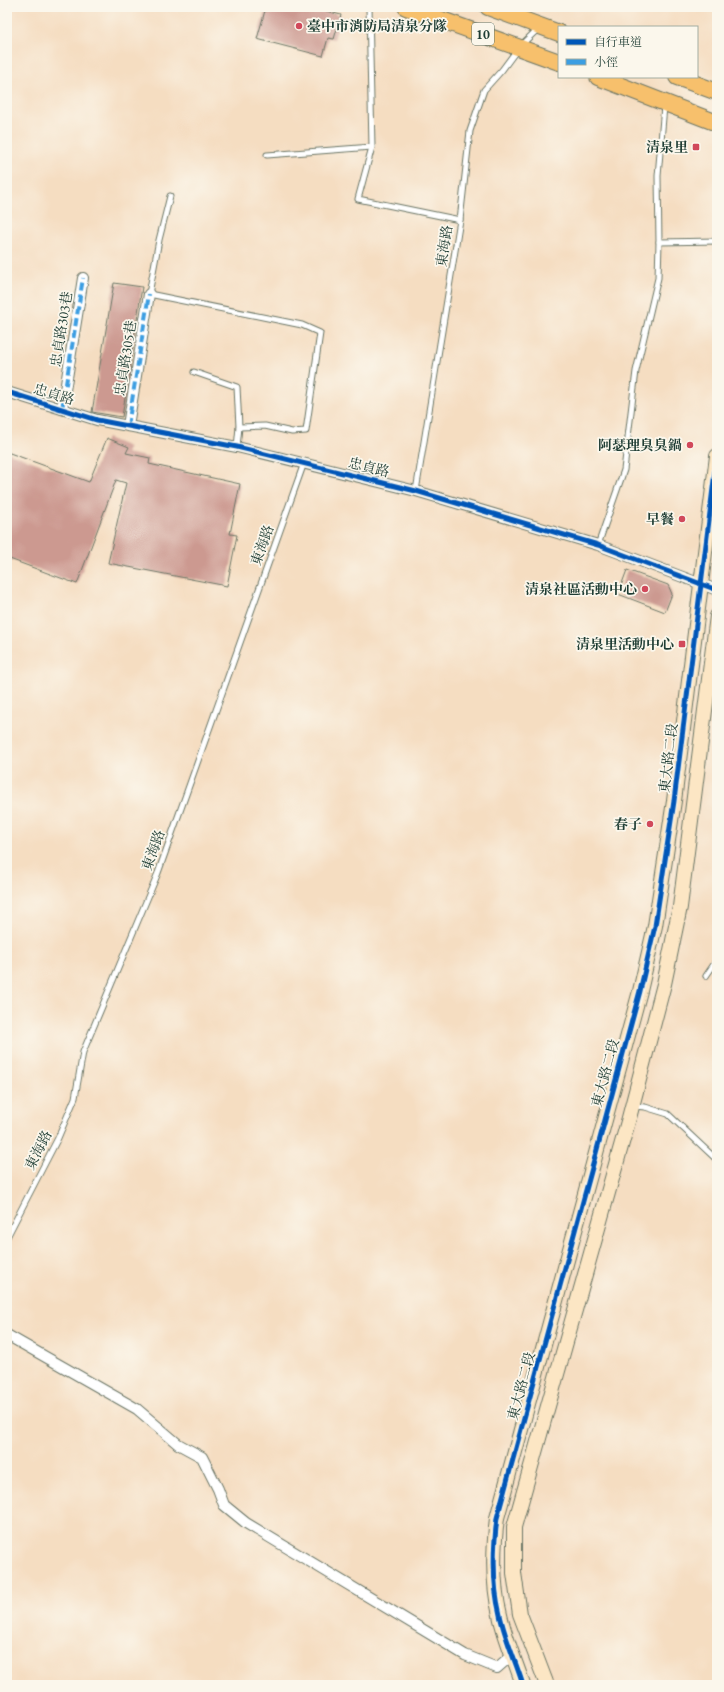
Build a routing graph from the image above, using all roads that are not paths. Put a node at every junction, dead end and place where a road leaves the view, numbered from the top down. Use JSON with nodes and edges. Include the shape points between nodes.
{"nodes":[{"id":1,"x":369,"y":7,"type":"edge"},
{"id":2,"x":406,"y":7,"type":"edge"},
{"id":3,"x":488,"y":7,"type":"edge"},
{"id":4,"x":541,"y":26,"type":"junction"},
{"id":5,"x":558,"y":33,"type":"edge"},
{"id":6,"x":519,"y":47,"type":"junction"},
{"id":7,"x":558,"y":62,"type":"edge"},
{"id":8,"x":601,"y":78,"type":"edge"},
{"id":9,"x":680,"y":78,"type":"edge"},
{"id":10,"x":717,"y":92,"type":"edge"},
{"id":11,"x":664,"y":102,"type":"junction"},
{"id":12,"x":717,"y":123,"type":"edge"},
{"id":13,"x":372,"y":147,"type":"junction"},
{"id":14,"x":267,"y":155,"type":"dead end"},
{"id":15,"x":170,"y":196,"type":"dead end"},
{"id":16,"x":460,"y":220,"type":"junction"},
{"id":17,"x":717,"y":241,"type":"edge"},
{"id":18,"x":659,"y":242,"type":"junction"},
{"id":19,"x":84,"y":278,"type":"dead end"},
{"id":20,"x":149,"y":294,"type":"junction"},
{"id":21,"x":194,"y":372,"type":"dead end"},
{"id":22,"x":7,"y":392,"type":"edge"},
{"id":23,"x":62,"y":409,"type":"junction"},
{"id":24,"x":128,"y":426,"type":"junction"},
{"id":25,"x":239,"y":427,"type":"junction"},
{"id":26,"x":237,"y":447,"type":"junction"},
{"id":27,"x":717,"y":456,"type":"edge"},
{"id":28,"x":304,"y":463,"type":"junction"},
{"id":29,"x":416,"y":491,"type":"junction"},
{"id":30,"x":598,"y":545,"type":"junction"},
{"id":31,"x":701,"y":584,"type":"junction"},
{"id":32,"x":717,"y":590,"type":"edge"},
{"id":33,"x":717,"y":616,"type":"edge"},
{"id":34,"x":717,"y":960,"type":"edge"},
{"id":35,"x":706,"y":976,"type":"dead end"},
{"id":36,"x":631,"y":1112,"type":"junction"},
{"id":37,"x":607,"y":1113,"type":"junction"},
{"id":38,"x":717,"y":1160,"type":"edge"},
{"id":39,"x":7,"y":1237,"type":"edge"},
{"id":40,"x":7,"y":1335,"type":"edge"},
{"id":41,"x":513,"y":1654,"type":"junction"},
{"id":42,"x":523,"y":1685,"type":"edge"},
{"id":43,"x":547,"y":1685,"type":"edge"}],
"edges":[{"from":1,"to":13,"type":"lane"},
{"from":2,"to":6,"type":"main road","number":"10"},
{"from":3,"to":4,"type":"main road","number":"10"},
{"from":4,"to":5,"type":"main road","number":"10"},
{"from":4,"to":6,"type":"lane","name":"東海路"},
{"from":6,"to":7,"type":"main road","number":"10"},
{"from":6,"to":16,"type":"lane","name":"東海路","via":[[484,90],[470,130]]},
{"from":8,"to":11,"type":"main road"},
{"from":9,"to":10,"type":"main road"},
{"from":11,"to":12,"type":"main road"},
{"from":11,"to":18,"type":"lane","via":[[658,176]]},
{"from":13,"to":14,"type":"lane"},
{"from":13,"to":16,"type":"lane","via":[[358,199]]},
{"from":15,"to":20,"type":"lane"},
{"from":16,"to":29,"type":"lane","name":"東海路"},
{"from":17,"to":18,"type":"lane"},
{"from":18,"to":30,"type":"lane","via":[[658,278],[636,371],[624,470]]},
{"from":19,"to":23,"type":"street","name":"忠貞路303巷"},
{"from":20,"to":24,"type":"street","name":"忠貞路305巷"},
{"from":20,"to":25,"type":"lane","via":[[302,324],[320,333],[306,431],[292,432],[265,426]]},
{"from":21,"to":25,"type":"lane","via":[[237,387]]},
{"from":22,"to":23,"type":"street","name":"忠貞路"},
{"from":23,"to":24,"type":"street","name":"忠貞路"},
{"from":24,"to":26,"type":"street","name":"忠貞路"},
{"from":25,"to":26,"type":"lane"},
{"from":26,"to":28,"type":"street","name":"忠貞路"},
{"from":27,"to":31,"type":"street","name":"東大路二段"},
{"from":28,"to":29,"type":"street","name":"忠貞路"},
{"from":28,"to":39,"type":"lane","name":"東海路","via":[[158,873],[84,1052],[75,1098],[58,1138]]},
{"from":29,"to":30,"type":"street","name":"忠貞路"},
{"from":30,"to":31,"type":"street","name":"忠貞路"},
{"from":31,"to":32,"type":"street","name":"忠貞路"},
{"from":31,"to":37,"type":"street","name":"東大路二段","via":[[656,926]]},
{"from":33,"to":36,"type":"street","via":[[680,907],[664,984]]},
{"from":34,"to":35,"type":"lane"},
{"from":36,"to":37,"type":"street"},
{"from":36,"to":38,"type":"lane","via":[[645,1107],[668,1114]]},
{"from":36,"to":43,"type":"street","via":[[514,1527],[514,1573],[520,1614]]},
{"from":37,"to":41,"type":"street","name":"東大路二段","via":[[497,1518],[493,1547],[494,1575],[500,1616]]},
{"from":40,"to":41,"type":"street","via":[[137,1409],[178,1444],[202,1457],[224,1505],[253,1527],[465,1655],[497,1668]]},
{"from":41,"to":42,"type":"street","name":"東大路二段"}]}
